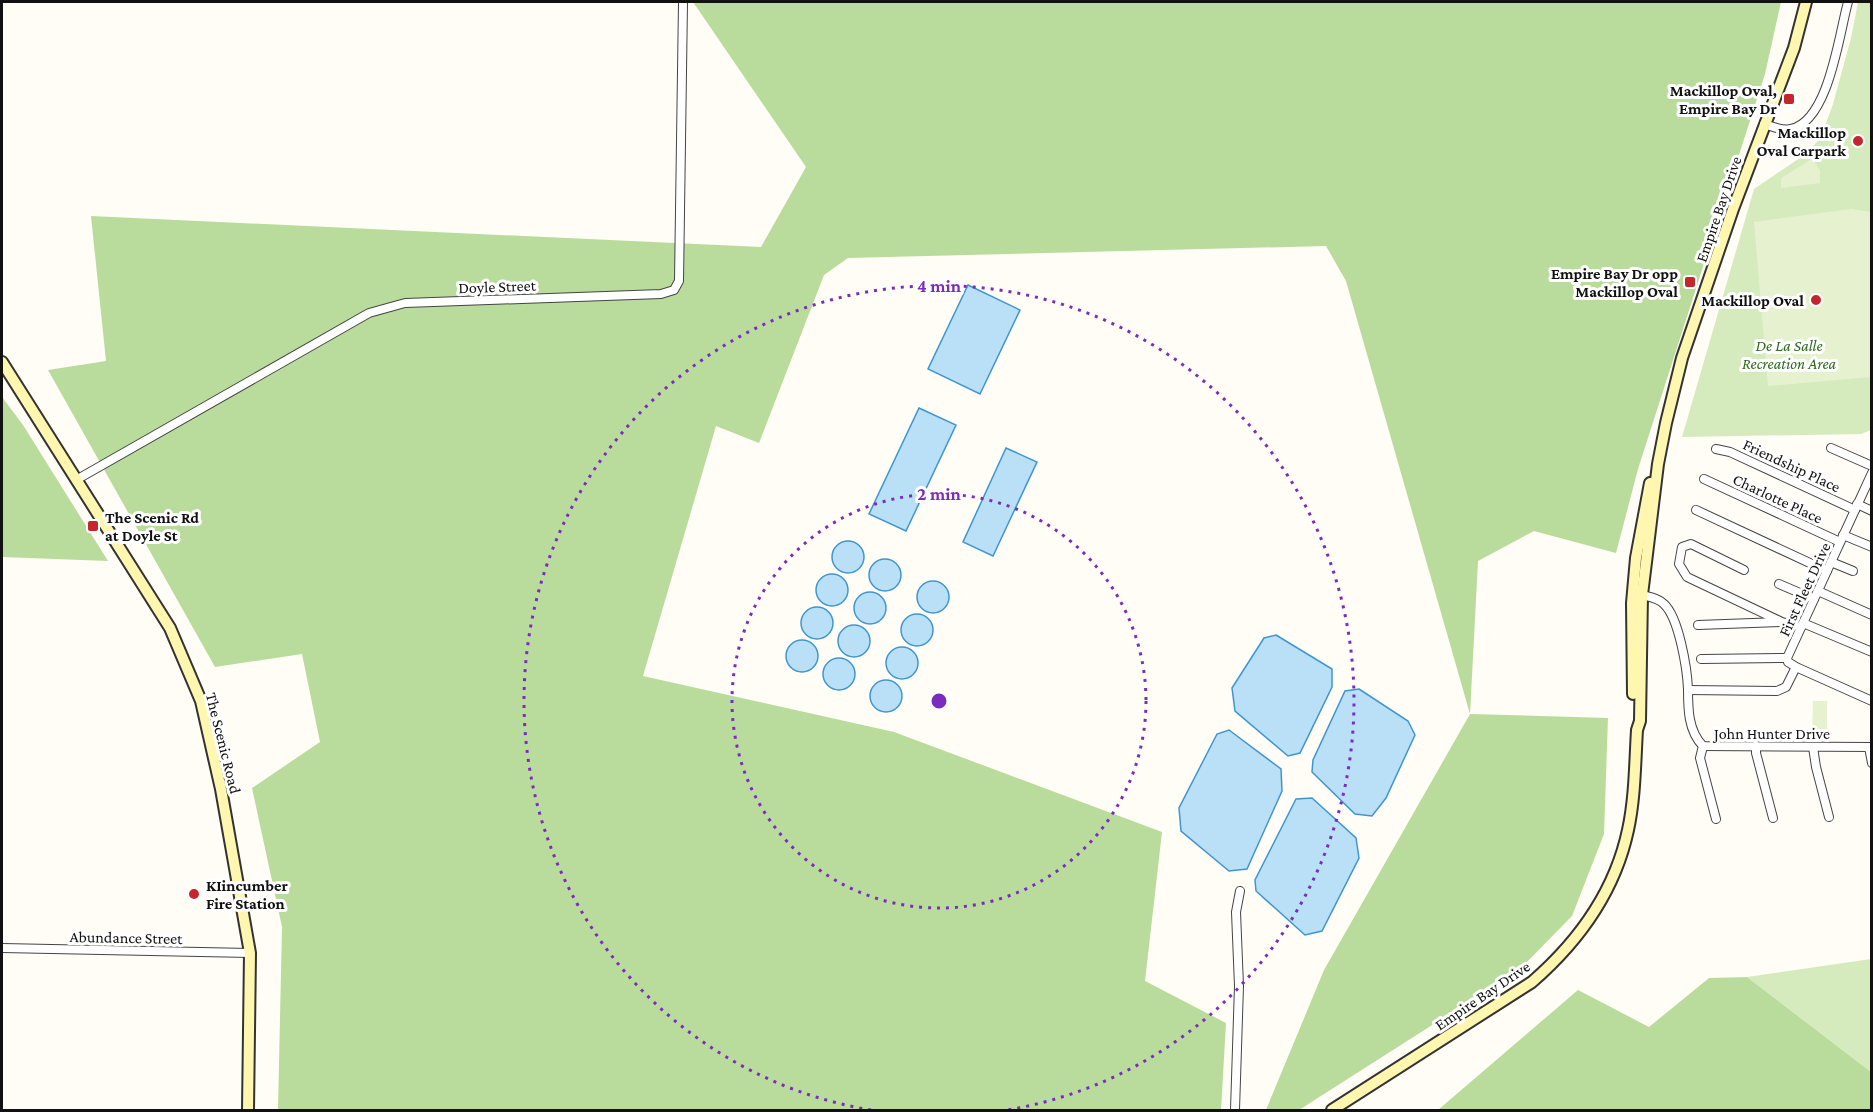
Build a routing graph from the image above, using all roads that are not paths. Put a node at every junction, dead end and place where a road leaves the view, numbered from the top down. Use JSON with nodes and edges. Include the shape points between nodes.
{"nodes":[{"id":1,"x":683,"y":2,"type":"edge"},
{"id":2,"x":1806,"y":2,"type":"edge"},
{"id":3,"x":1848,"y":2,"type":"edge"},
{"id":4,"x":1764,"y":124,"type":"junction"},
{"id":5,"x":2,"y":362,"type":"edge"},
{"id":6,"x":1831,"y":448,"type":"dead end"},
{"id":7,"x":1716,"y":449,"type":"dead end"},
{"id":8,"x":1658,"y":464,"type":"junction"},
{"id":9,"x":1872,"y":465,"type":"edge"},
{"id":10,"x":1872,"y":473,"type":"edge"},
{"id":11,"x":1704,"y":479,"type":"dead end"},
{"id":12,"x":76,"y":480,"type":"junction"},
{"id":13,"x":1856,"y":507,"type":"junction"},
{"id":14,"x":1696,"y":510,"type":"dead end"},
{"id":15,"x":1872,"y":511,"type":"edge"},
{"id":16,"x":1842,"y":539,"type":"junction"},
{"id":17,"x":1872,"y":547,"type":"edge"},
{"id":18,"x":1636,"y":558,"type":"junction"},
{"id":19,"x":1831,"y":562,"type":"junction"},
{"id":20,"x":1744,"y":570,"type":"dead end"},
{"id":21,"x":1827,"y":570,"type":"junction"},
{"id":22,"x":1853,"y":571,"type":"dead end"},
{"id":23,"x":1779,"y":584,"type":"dead end"},
{"id":24,"x":1642,"y":595,"type":"junction"},
{"id":25,"x":1816,"y":595,"type":"junction"},
{"id":26,"x":1872,"y":615,"type":"edge"},
{"id":27,"x":1782,"y":622,"type":"junction"},
{"id":28,"x":1698,"y":625,"type":"dead end"},
{"id":29,"x":1802,"y":625,"type":"junction"},
{"id":30,"x":1631,"y":634,"type":"junction"},
{"id":31,"x":1872,"y":652,"type":"edge"},
{"id":32,"x":1787,"y":658,"type":"junction"},
{"id":33,"x":1701,"y":659,"type":"dead end"},
{"id":34,"x":1796,"y":667,"type":"junction"},
{"id":35,"x":1688,"y":690,"type":"junction"},
{"id":36,"x":1872,"y":701,"type":"edge"},
{"id":37,"x":1637,"y":730,"type":"junction"},
{"id":38,"x":1704,"y":746,"type":"junction"},
{"id":39,"x":1756,"y":746,"type":"junction"},
{"id":40,"x":1813,"y":747,"type":"junction"},
{"id":41,"x":1870,"y":747,"type":"edge"},
{"id":42,"x":1872,"y":764,"type":"edge"},
{"id":43,"x":1829,"y":817,"type":"dead end"},
{"id":44,"x":1773,"y":818,"type":"dead end"},
{"id":45,"x":1716,"y":819,"type":"dead end"},
{"id":46,"x":1240,"y":891,"type":"dead end"},
{"id":47,"x":2,"y":948,"type":"edge"},
{"id":48,"x":250,"y":952,"type":"junction"},
{"id":49,"x":248,"y":1110,"type":"edge"},
{"id":50,"x":1235,"y":1110,"type":"edge"},
{"id":51,"x":1332,"y":1110,"type":"edge"}],
"edges":[{"from":1,"to":12,"type":"street","name":"Doyle Street","via":[[680,281],[674,290],[661,294],[405,303],[369,313]]},
{"from":2,"to":4,"type":"main road","name":"Empire Bay Drive","via":[[1794,48]]},
{"from":3,"to":4,"type":"street","via":[[1830,74],[1816,110],[1792,129]]},
{"from":4,"to":8,"type":"main road","name":"Empire Bay Drive","via":[[1682,358]]},
{"from":5,"to":12,"type":"main road","name":"The Scenic Road"},
{"from":6,"to":9,"type":"street"},
{"from":7,"to":13,"type":"street","name":"Friendship Place","via":[[1725,449]]},
{"from":8,"to":18,"type":"main road","name":"Empire Bay Drive"},
{"from":8,"to":24,"type":"main road","name":"Empire Bay Drive"},
{"from":10,"to":13,"type":"street","name":"First Fleet Drive"},
{"from":11,"to":16,"type":"street","name":"Charlotte Place"},
{"from":12,"to":48,"type":"main road","name":"The Scenic Road","via":[[170,628],[201,701]]},
{"from":13,"to":15,"type":"street","name":"Friendship Place"},
{"from":13,"to":16,"type":"street","name":"First Fleet Drive"},
{"from":14,"to":21,"type":"street"},
{"from":16,"to":17,"type":"street","name":"Charlotte Place"},
{"from":16,"to":19,"type":"street","name":"First Fleet Drive"},
{"from":18,"to":24,"type":"main road"},
{"from":18,"to":30,"type":"main road","name":"Empire Bay Drive"},
{"from":19,"to":21,"type":"street","name":"First Fleet Drive"},
{"from":19,"to":22,"type":"street"},
{"from":20,"to":27,"type":"street","via":[[1691,544],[1682,547],[1679,564],[1687,577]]},
{"from":21,"to":25,"type":"street","name":"First Fleet Drive"},
{"from":23,"to":25,"type":"street"},
{"from":24,"to":30,"type":"main road"},
{"from":24,"to":35,"type":"street","name":"John Hunter Drive","via":[[1662,602],[1675,622]]},
{"from":24,"to":37,"type":"main road","name":"Empire Bay Drive"},
{"from":25,"to":26,"type":"street"},
{"from":25,"to":29,"type":"street","name":"First Fleet Drive"},
{"from":27,"to":28,"type":"street"},
{"from":27,"to":29,"type":"street"},
{"from":29,"to":31,"type":"street"},
{"from":29,"to":32,"type":"street","name":"First Fleet Drive"},
{"from":30,"to":37,"type":"main road","name":"Empire Bay Drive"},
{"from":32,"to":33,"type":"street"},
{"from":32,"to":34,"type":"street","name":"First Fleet Drive"},
{"from":34,"to":35,"type":"street","via":[[1786,687],[1777,691]]},
{"from":34,"to":36,"type":"street"},
{"from":35,"to":38,"type":"street","name":"John Hunter Drive","via":[[1690,719],[1695,736]]},
{"from":37,"to":51,"type":"main road","name":"Empire Bay Drive","via":[[1631,811],[1623,849],[1601,900],[1579,934],[1532,982]]},
{"from":38,"to":39,"type":"street","name":"John Hunter Drive"},
{"from":38,"to":45,"type":"street","via":[[1700,758]]},
{"from":39,"to":40,"type":"street","name":"John Hunter Drive"},
{"from":39,"to":44,"type":"street"},
{"from":40,"to":41,"type":"street","name":"John Hunter Drive"},
{"from":40,"to":43,"type":"street"},
{"from":41,"to":42,"type":"street"},
{"from":46,"to":50,"type":"street","via":[[1236,912],[1239,986]]},
{"from":47,"to":48,"type":"street","name":"Abundance Street"},
{"from":48,"to":49,"type":"main road","name":"The Scenic Road"}]}
